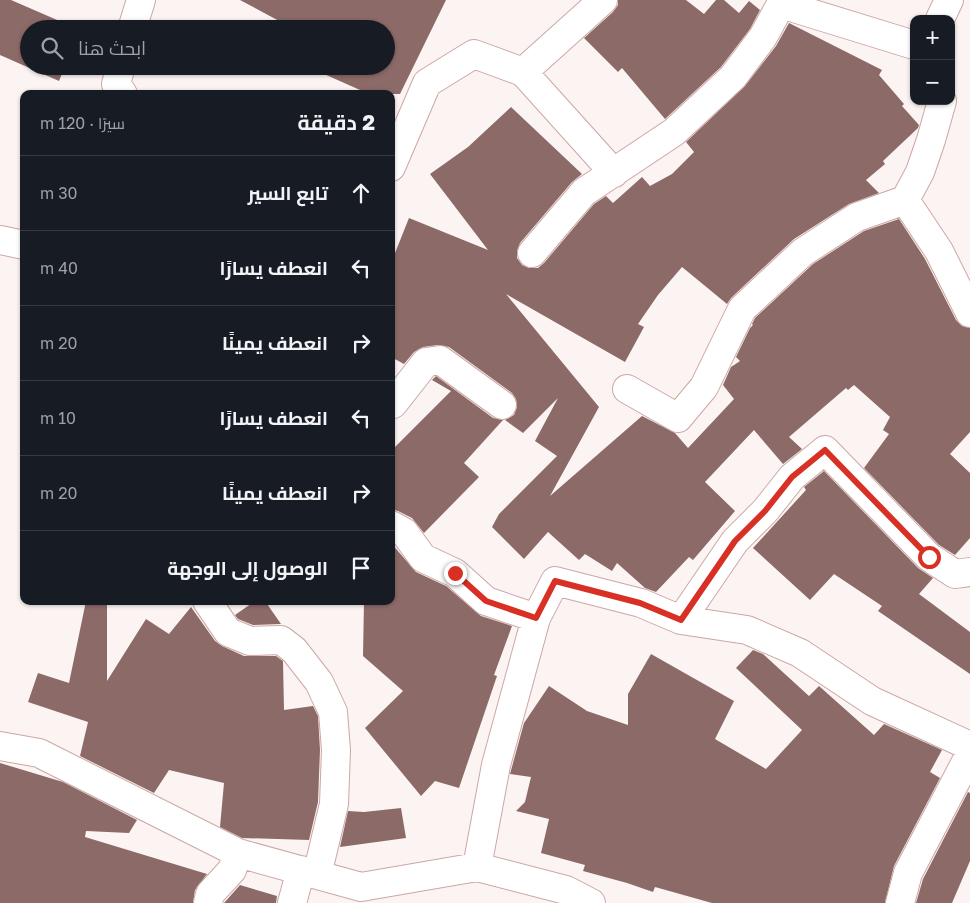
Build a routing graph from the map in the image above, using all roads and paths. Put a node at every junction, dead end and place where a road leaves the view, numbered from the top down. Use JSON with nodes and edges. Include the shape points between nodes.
{"nodes":[{"id":1,"x":141,"y":0,"type":"edge"},
{"id":2,"x":603,"y":0,"type":"edge"},
{"id":3,"x":949,"y":0,"type":"edge"},
{"id":4,"x":777,"y":2,"type":"edge"},
{"id":5,"x":942,"y":15,"type":"edge"},
{"id":6,"x":135,"y":20,"type":"edge"},
{"id":7,"x":910,"y":44,"type":"edge"},
{"id":8,"x":523,"y":72,"type":"junction"},
{"id":9,"x":118,"y":75,"type":"edge"},
{"id":10,"x":120,"y":90,"type":"edge"},
{"id":11,"x":941,"y":105,"type":"edge"},
{"id":12,"x":395,"y":158,"type":"edge"},
{"id":13,"x":614,"y":172,"type":"junction"},
{"id":14,"x":905,"y":200,"type":"junction"},
{"id":15,"x":0,"y":240,"type":"edge"},
{"id":16,"x":20,"y":245,"type":"edge"},
{"id":17,"x":532,"y":253,"type":"dead end"},
{"id":18,"x":970,"y":313,"type":"edge"},
{"id":19,"x":627,"y":389,"type":"dead end"},
{"id":20,"x":395,"y":401,"type":"edge"},
{"id":21,"x":502,"y":405,"type":"dead end"},
{"id":22,"x":395,"y":527,"type":"edge"},
{"id":23,"x":970,"y":572,"type":"edge"},
{"id":24,"x":209,"y":605,"type":"edge"},
{"id":25,"x":536,"y":618,"type":"junction"},
{"id":26,"x":681,"y":620,"type":"junction"},
{"id":27,"x":0,"y":746,"type":"edge"},
{"id":28,"x":970,"y":746,"type":"edge"},
{"id":29,"x":970,"y":754,"type":"edge"},
{"id":30,"x":238,"y":853,"type":"junction"},
{"id":31,"x":477,"y":867,"type":"junction"},
{"id":32,"x":309,"y":873,"type":"junction"},
{"id":33,"x":532,"y":893,"type":"edge"},
{"id":34,"x":366,"y":894,"type":"edge"},
{"id":35,"x":208,"y":903,"type":"edge"},
{"id":36,"x":292,"y":903,"type":"edge"},
{"id":37,"x":591,"y":903,"type":"edge"},
{"id":38,"x":900,"y":903,"type":"edge"}],
"edges":[{"from":1,"to":6,"type":"street"},
{"from":2,"to":8,"type":"street"},
{"from":3,"to":5,"type":"street"},
{"from":4,"to":7,"type":"street"},
{"from":4,"to":13,"type":"street","via":[[763,37],[734,77],[674,132]]},
{"from":8,"to":12,"type":"street","via":[[474,54],[427,83]]},
{"from":8,"to":13,"type":"street"},
{"from":9,"to":10,"type":"street","via":[[116,84]]},
{"from":11,"to":14,"type":"street","via":[[920,172]]},
{"from":13,"to":17,"type":"street","via":[[584,192]]},
{"from":14,"to":18,"type":"street","via":[[939,251]]},
{"from":14,"to":19,"type":"street","via":[[857,217],[802,252],[742,309],[704,387],[678,418]]},
{"from":15,"to":16,"type":"street"},
{"from":20,"to":21,"type":"street","via":[[426,362],[440,360]]},
{"from":22,"to":25,"type":"street","via":[[404,532],[423,558],[455,573],[486,601]]},
{"from":23,"to":26,"type":"street","via":[[955,574],[929,557],[825,450],[792,477],[735,541]]},
{"from":24,"to":32,"type":"street","via":[[228,632],[250,641],[281,640],[294,650],[319,682],[333,712],[336,750],[334,804]]},
{"from":25,"to":26,"type":"street","via":[[555,581],[640,603]]},
{"from":25,"to":31,"type":"street","via":[[496,765]]},
{"from":26,"to":28,"type":"street","via":[[747,630],[800,654],[872,701]]},
{"from":27,"to":30,"type":"street","via":[[39,753]]},
{"from":29,"to":38,"type":"street","via":[[908,873]]},
{"from":30,"to":32,"type":"street"},
{"from":30,"to":35,"type":"street","via":[[232,870],[210,894]]},
{"from":31,"to":33,"type":"street"},
{"from":31,"to":34,"type":"street"},
{"from":32,"to":34,"type":"street","via":[[361,887]]},
{"from":32,"to":36,"type":"street"},
{"from":33,"to":37,"type":"street","via":[[566,890]]}]}
